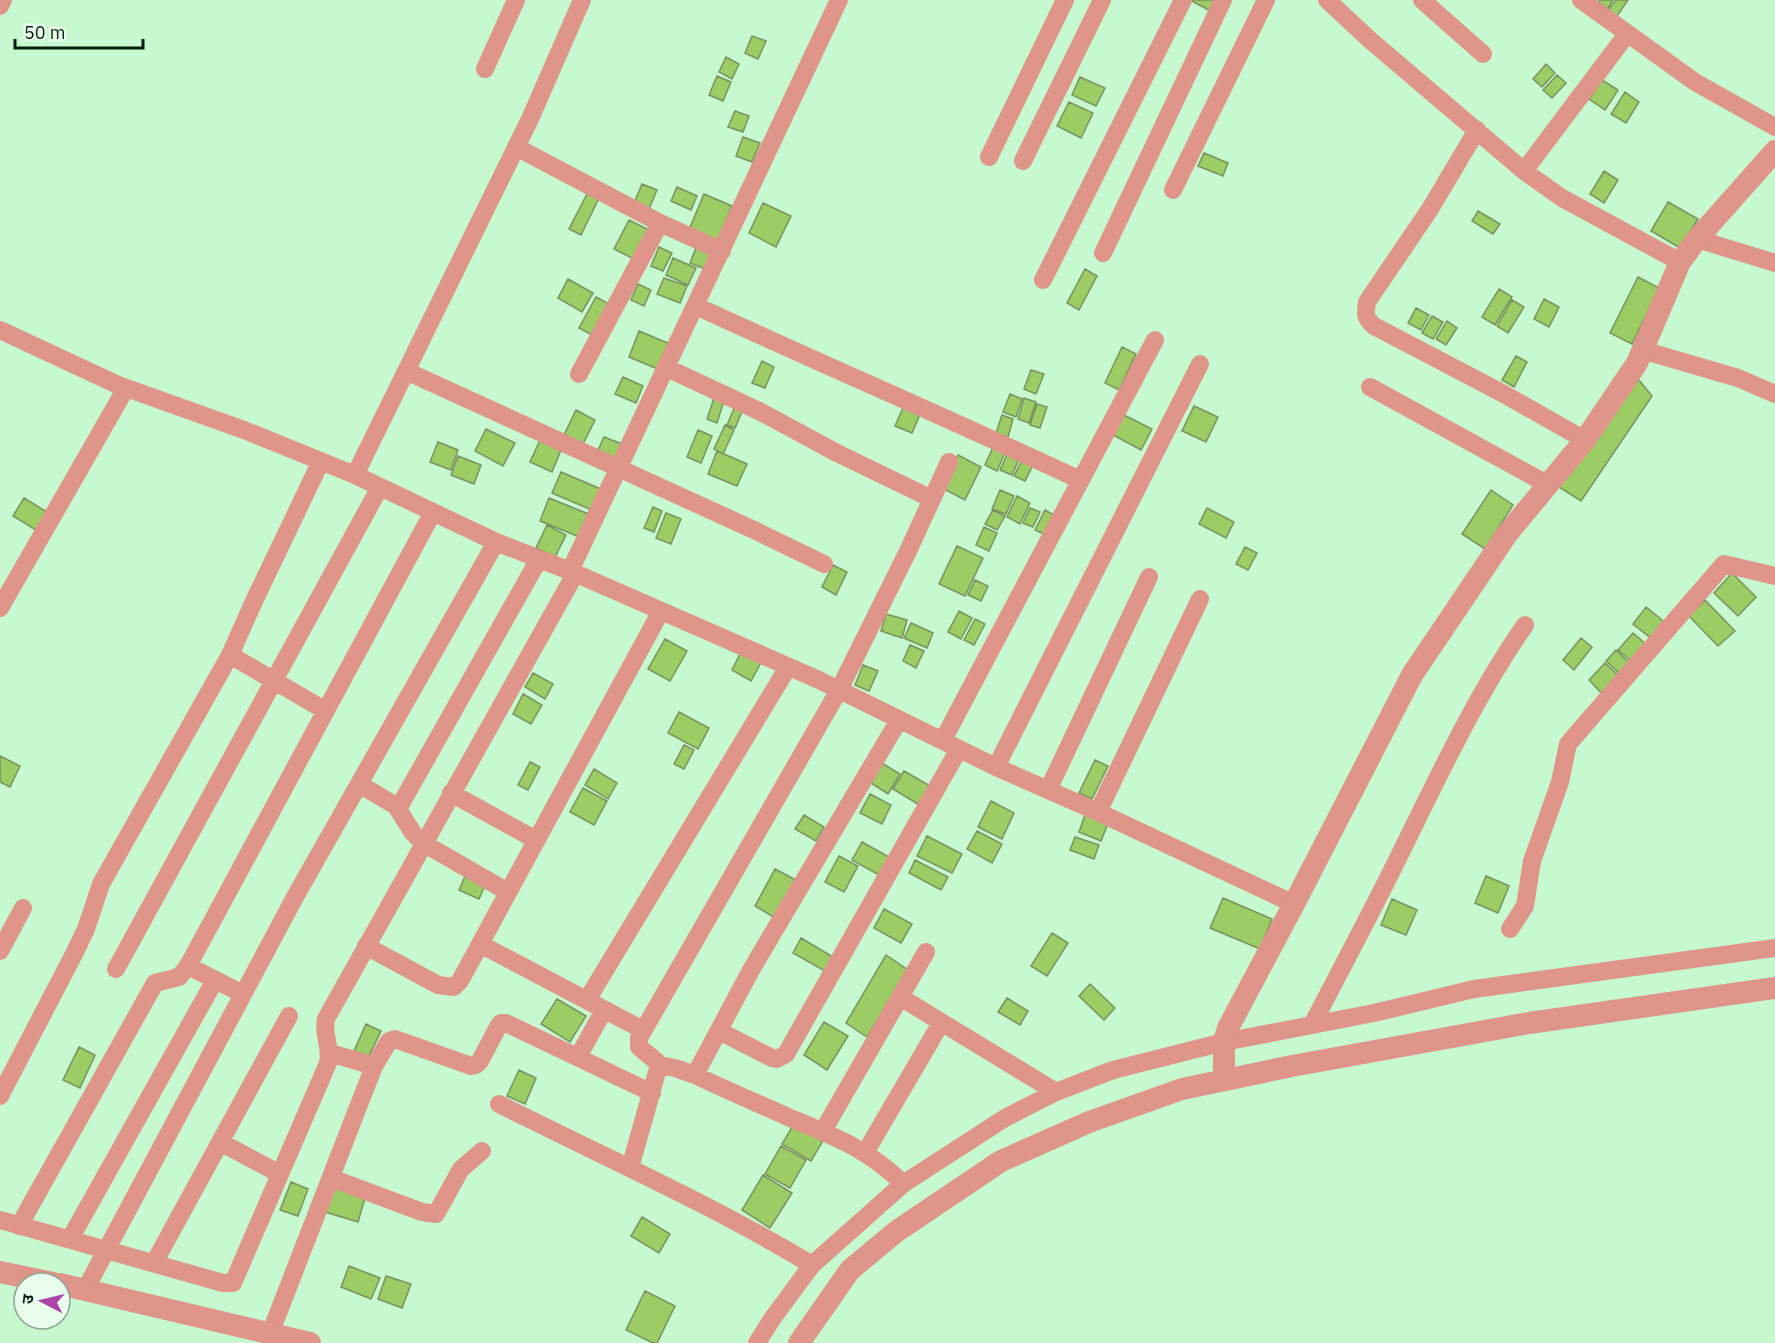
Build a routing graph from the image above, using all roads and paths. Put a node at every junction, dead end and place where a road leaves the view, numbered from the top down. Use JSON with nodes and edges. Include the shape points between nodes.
{"nodes":[{"id":1,"x":3,"y":0,"type":"edge"},
{"id":2,"x":516,"y":0,"type":"edge"},
{"id":3,"x":582,"y":0,"type":"edge"},
{"id":4,"x":839,"y":0,"type":"edge"},
{"id":5,"x":1065,"y":0,"type":"edge"},
{"id":6,"x":1102,"y":0,"type":"edge"},
{"id":7,"x":1183,"y":0,"type":"edge"},
{"id":8,"x":1223,"y":0,"type":"edge"},
{"id":9,"x":1266,"y":0,"type":"edge"},
{"id":10,"x":1327,"y":0,"type":"edge"},
{"id":11,"x":1422,"y":0,"type":"edge"},
{"id":12,"x":1581,"y":0,"type":"edge"},
{"id":13,"x":0,"y":6,"type":"edge"},
{"id":14,"x":1627,"y":34,"type":"junction"},
{"id":15,"x":1483,"y":54,"type":"dead end"},
{"id":16,"x":485,"y":69,"type":"dead end"},
{"id":17,"x":1775,"y":127,"type":"edge"},
{"id":18,"x":1477,"y":130,"type":"junction"},
{"id":19,"x":516,"y":147,"type":"junction"},
{"id":20,"x":1775,"y":151,"type":"edge"},
{"id":21,"x":989,"y":157,"type":"dead end"},
{"id":22,"x":1023,"y":161,"type":"dead end"},
{"id":23,"x":1524,"y":171,"type":"junction"},
{"id":24,"x":1173,"y":190,"type":"dead end"},
{"id":25,"x":660,"y":223,"type":"junction"},
{"id":26,"x":1697,"y":239,"type":"junction"},
{"id":27,"x":722,"y":251,"type":"junction"},
{"id":28,"x":1103,"y":253,"type":"dead end"},
{"id":29,"x":1680,"y":262,"type":"junction"},
{"id":30,"x":1775,"y":263,"type":"edge"},
{"id":31,"x":1043,"y":280,"type":"dead end"},
{"id":32,"x":696,"y":306,"type":"junction"},
{"id":33,"x":0,"y":330,"type":"edge"},
{"id":34,"x":1155,"y":340,"type":"dead end"},
{"id":35,"x":1642,"y":350,"type":"junction"},
{"id":36,"x":1200,"y":364,"type":"dead end"},
{"id":37,"x":667,"y":368,"type":"junction"},
{"id":38,"x":406,"y":371,"type":"junction"},
{"id":39,"x":579,"y":374,"type":"dead end"},
{"id":40,"x":1370,"y":387,"type":"dead end"},
{"id":41,"x":126,"y":388,"type":"junction"},
{"id":42,"x":1775,"y":394,"type":"edge"},
{"id":43,"x":1585,"y":440,"type":"junction"},
{"id":44,"x":321,"y":461,"type":"junction"},
{"id":45,"x":949,"y":462,"type":"dead end"},
{"id":46,"x":619,"y":469,"type":"junction"},
{"id":47,"x":355,"y":475,"type":"junction"},
{"id":48,"x":1080,"y":480,"type":"junction"},
{"id":49,"x":1547,"y":484,"type":"junction"},
{"id":50,"x":380,"y":487,"type":"junction"},
{"id":51,"x":932,"y":499,"type":"junction"},
{"id":52,"x":433,"y":512,"type":"junction"},
{"id":53,"x":496,"y":542,"type":"junction"},
{"id":54,"x":538,"y":559,"type":"junction"},
{"id":55,"x":824,"y":564,"type":"dead end"},
{"id":56,"x":573,"y":573,"type":"junction"},
{"id":57,"x":1775,"y":576,"type":"edge"},
{"id":58,"x":1149,"y":578,"type":"dead end"},
{"id":59,"x":1200,"y":599,"type":"dead end"},
{"id":60,"x":0,"y":608,"type":"edge"},
{"id":61,"x":661,"y":611,"type":"junction"},
{"id":62,"x":1525,"y":625,"type":"dead end"},
{"id":63,"x":230,"y":656,"type":"junction"},
{"id":64,"x":788,"y":666,"type":"junction"},
{"id":65,"x":273,"y":681,"type":"junction"},
{"id":66,"x":839,"y":690,"type":"junction"},
{"id":67,"x":326,"y":711,"type":"junction"},
{"id":68,"x":899,"y":720,"type":"junction"},
{"id":69,"x":943,"y":740,"type":"junction"},
{"id":70,"x":959,"y":748,"type":"junction"},
{"id":71,"x":996,"y":767,"type":"junction"},
{"id":72,"x":359,"y":784,"type":"junction"},
{"id":73,"x":1048,"y":790,"type":"junction"},
{"id":74,"x":451,"y":793,"type":"junction"},
{"id":75,"x":398,"y":809,"type":"junction"},
{"id":76,"x":1098,"y":812,"type":"junction"},
{"id":77,"x":536,"y":840,"type":"junction"},
{"id":78,"x":423,"y":843,"type":"junction"},
{"id":79,"x":508,"y":892,"type":"junction"},
{"id":80,"x":1294,"y":904,"type":"junction"},
{"id":81,"x":23,"y":908,"type":"dead end"},
{"id":82,"x":1510,"y":929,"type":"dead end"},
{"id":83,"x":480,"y":944,"type":"junction"},
{"id":84,"x":366,"y":946,"type":"junction"},
{"id":85,"x":1775,"y":948,"type":"edge"},
{"id":86,"x":0,"y":951,"type":"edge"},
{"id":87,"x":926,"y":952,"type":"dead end"},
{"id":88,"x":188,"y":966,"type":"junction"},
{"id":89,"x":116,"y":969,"type":"dead end"},
{"id":90,"x":215,"y":980,"type":"junction"},
{"id":91,"x":1775,"y":988,"type":"edge"},
{"id":92,"x":243,"y":994,"type":"junction"},
{"id":93,"x":900,"y":997,"type":"junction"},
{"id":94,"x":587,"y":1000,"type":"junction"},
{"id":95,"x":604,"y":1010,"type":"junction"},
{"id":96,"x":289,"y":1016,"type":"dead end"},
{"id":97,"x":941,"y":1023,"type":"junction"},
{"id":98,"x":1312,"y":1025,"type":"junction"},
{"id":99,"x":643,"y":1030,"type":"junction"},
{"id":100,"x":719,"y":1031,"type":"junction"},
{"id":101,"x":1224,"y":1042,"type":"junction"},
{"id":102,"x":330,"y":1053,"type":"junction"},
{"id":103,"x":578,"y":1057,"type":"junction"},
{"id":104,"x":659,"y":1065,"type":"junction"},
{"id":105,"x":374,"y":1066,"type":"junction"},
{"id":106,"x":695,"y":1075,"type":"junction"},
{"id":107,"x":1224,"y":1080,"type":"junction"},
{"id":108,"x":1056,"y":1092,"type":"junction"},
{"id":109,"x":652,"y":1093,"type":"junction"},
{"id":110,"x":0,"y":1096,"type":"edge"},
{"id":111,"x":499,"y":1104,"type":"dead end"},
{"id":112,"x":823,"y":1131,"type":"junction"},
{"id":113,"x":220,"y":1142,"type":"junction"},
{"id":114,"x":482,"y":1151,"type":"dead end"},
{"id":115,"x":866,"y":1153,"type":"junction"},
{"id":116,"x":630,"y":1168,"type":"junction"},
{"id":117,"x":280,"y":1174,"type":"junction"},
{"id":118,"x":331,"y":1178,"type":"junction"},
{"id":119,"x":903,"y":1184,"type":"junction"},
{"id":120,"x":0,"y":1220,"type":"edge"},
{"id":121,"x":19,"y":1226,"type":"junction"},
{"id":122,"x":70,"y":1239,"type":"junction"},
{"id":123,"x":108,"y":1250,"type":"junction"},
{"id":124,"x":154,"y":1263,"type":"junction"},
{"id":125,"x":812,"y":1264,"type":"junction"},
{"id":126,"x":72,"y":1287,"type":"edge"},
{"id":127,"x":85,"y":1290,"type":"junction"},
{"id":128,"x":270,"y":1334,"type":"junction"},
{"id":129,"x":310,"y":1343,"type":"edge"},
{"id":130,"x":757,"y":1343,"type":"edge"},
{"id":131,"x":800,"y":1343,"type":"edge"}],
"edges":[{"from":1,"to":13,"type":"street"},
{"from":2,"to":16,"type":"street"},
{"from":3,"to":19,"type":"street"},
{"from":4,"to":27,"type":"street"},
{"from":5,"to":21,"type":"street"},
{"from":6,"to":22,"type":"street"},
{"from":7,"to":31,"type":"street"},
{"from":8,"to":28,"type":"street"},
{"from":9,"to":24,"type":"street"},
{"from":10,"to":18,"type":"street"},
{"from":11,"to":15,"type":"street"},
{"from":12,"to":14,"type":"street"},
{"from":14,"to":17,"type":"street","via":[[1695,82]]},
{"from":14,"to":23,"type":"street"},
{"from":18,"to":23,"type":"street"},
{"from":18,"to":43,"type":"street","via":[[1430,209],[1366,302],[1365,315],[1374,326]]},
{"from":19,"to":25,"type":"street"},
{"from":19,"to":38,"type":"street"},
{"from":20,"to":26,"type":"street"},
{"from":23,"to":29,"type":"street","via":[[1562,198]]},
{"from":25,"to":27,"type":"street"},
{"from":25,"to":39,"type":"street"},
{"from":26,"to":29,"type":"street"},
{"from":26,"to":30,"type":"street"},
{"from":27,"to":32,"type":"street"},
{"from":29,"to":35,"type":"street"},
{"from":32,"to":37,"type":"street"},
{"from":32,"to":48,"type":"street"},
{"from":33,"to":41,"type":"street"},
{"from":34,"to":48,"type":"street"},
{"from":35,"to":42,"type":"street","via":[[1738,378]]},
{"from":35,"to":43,"type":"street"},
{"from":36,"to":71,"type":"street"},
{"from":37,"to":46,"type":"street"},
{"from":37,"to":51,"type":"street"},
{"from":38,"to":46,"type":"street"},
{"from":38,"to":47,"type":"street"},
{"from":40,"to":49,"type":"street"},
{"from":41,"to":44,"type":"street"},
{"from":41,"to":60,"type":"street"},
{"from":43,"to":49,"type":"street"},
{"from":44,"to":47,"type":"street"},
{"from":44,"to":63,"type":"street"},
{"from":45,"to":51,"type":"street"},
{"from":46,"to":55,"type":"street"},
{"from":46,"to":56,"type":"street"},
{"from":47,"to":50,"type":"street"},
{"from":48,"to":69,"type":"street"},
{"from":49,"to":80,"type":"street","via":[[1507,534],[1412,675]]},
{"from":50,"to":52,"type":"street"},
{"from":50,"to":65,"type":"street"},
{"from":51,"to":66,"type":"street"},
{"from":52,"to":53,"type":"street"},
{"from":52,"to":67,"type":"street"},
{"from":53,"to":54,"type":"street"},
{"from":53,"to":72,"type":"street"},
{"from":54,"to":56,"type":"street"},
{"from":54,"to":75,"type":"street"},
{"from":56,"to":61,"type":"street"},
{"from":56,"to":74,"type":"street"},
{"from":57,"to":82,"type":"street","via":[[1724,564],[1568,744],[1560,782],[1532,861],[1525,906]]},
{"from":58,"to":73,"type":"street"},
{"from":59,"to":76,"type":"street"},
{"from":61,"to":64,"type":"street"},
{"from":61,"to":77,"type":"street"},
{"from":62,"to":98,"type":"street","via":[[1499,662],[1452,748]]},
{"from":63,"to":65,"type":"street"},
{"from":63,"to":110,"type":"street","via":[[101,884],[86,929]]},
{"from":64,"to":66,"type":"street"},
{"from":64,"to":94,"type":"street"},
{"from":65,"to":67,"type":"street"},
{"from":65,"to":89,"type":"street"},
{"from":66,"to":68,"type":"street"},
{"from":66,"to":99,"type":"street"},
{"from":67,"to":88,"type":"street"},
{"from":68,"to":69,"type":"street"},
{"from":68,"to":100,"type":"street"},
{"from":69,"to":70,"type":"street"},
{"from":70,"to":71,"type":"street"},
{"from":70,"to":100,"type":"street","via":[[786,1054],[772,1058]]},
{"from":71,"to":73,"type":"street"},
{"from":72,"to":75,"type":"street"},
{"from":72,"to":92,"type":"street"},
{"from":73,"to":76,"type":"street"},
{"from":74,"to":77,"type":"street"},
{"from":74,"to":78,"type":"street"},
{"from":75,"to":78,"type":"street"},
{"from":76,"to":80,"type":"street"},
{"from":77,"to":79,"type":"street"},
{"from":78,"to":79,"type":"street"},
{"from":78,"to":84,"type":"street"},
{"from":79,"to":83,"type":"street"},
{"from":80,"to":101,"type":"street","via":[[1236,1010]]},
{"from":81,"to":86,"type":"street"},
{"from":83,"to":84,"type":"street","via":[[454,987],[438,985]]},
{"from":83,"to":94,"type":"street"},
{"from":84,"to":102,"type":"street","via":[[326,1019],[324,1028]]},
{"from":85,"to":98,"type":"street","via":[[1474,989]]},
{"from":87,"to":93,"type":"street"},
{"from":88,"to":90,"type":"street"},
{"from":88,"to":121,"type":"street","via":[[179,977],[160,980],[150,989]]},
{"from":90,"to":92,"type":"street"},
{"from":90,"to":122,"type":"street"},
{"from":91,"to":107,"type":"street","via":[[1529,1023]]},
{"from":92,"to":123,"type":"street"},
{"from":93,"to":97,"type":"street"},
{"from":93,"to":112,"type":"street"},
{"from":94,"to":95,"type":"street"},
{"from":95,"to":99,"type":"street"},
{"from":95,"to":103,"type":"street"},
{"from":96,"to":113,"type":"street"},
{"from":97,"to":108,"type":"street"},
{"from":97,"to":115,"type":"street"},
{"from":98,"to":101,"type":"street"},
{"from":99,"to":104,"type":"street","via":[[637,1042],[639,1047]]},
{"from":100,"to":106,"type":"street"},
{"from":101,"to":107,"type":"street"},
{"from":101,"to":108,"type":"street","via":[[1113,1070]]},
{"from":102,"to":105,"type":"street"},
{"from":102,"to":117,"type":"street"},
{"from":103,"to":105,"type":"street","via":[[501,1023],[476,1065],[465,1065],[396,1039],[389,1041]]},
{"from":103,"to":109,"type":"street"},
{"from":104,"to":106,"type":"street"},
{"from":104,"to":109,"type":"street"},
{"from":105,"to":118,"type":"street"},
{"from":106,"to":112,"type":"street"},
{"from":107,"to":131,"type":"street","via":[[1182,1089],[1100,1118],[1001,1161],[897,1231],[850,1270]]},
{"from":108,"to":119,"type":"street","via":[[1005,1118]]},
{"from":109,"to":116,"type":"street"},
{"from":111,"to":116,"type":"street"},
{"from":112,"to":115,"type":"street"},
{"from":113,"to":117,"type":"street"},
{"from":113,"to":124,"type":"street"},
{"from":114,"to":118,"type":"street","via":[[461,1169],[436,1214]]},
{"from":115,"to":119,"type":"street"},
{"from":116,"to":125,"type":"street"},
{"from":117,"to":124,"type":"street","via":[[233,1282],[223,1283]]},
{"from":118,"to":128,"type":"street"},
{"from":119,"to":125,"type":"street"},
{"from":120,"to":121,"type":"street"},
{"from":121,"to":122,"type":"street"},
{"from":122,"to":123,"type":"street"},
{"from":123,"to":124,"type":"street"},
{"from":123,"to":127,"type":"street"},
{"from":125,"to":130,"type":"street"},
{"from":126,"to":127,"type":"street"},
{"from":127,"to":128,"type":"street"},
{"from":128,"to":129,"type":"street"}]}
